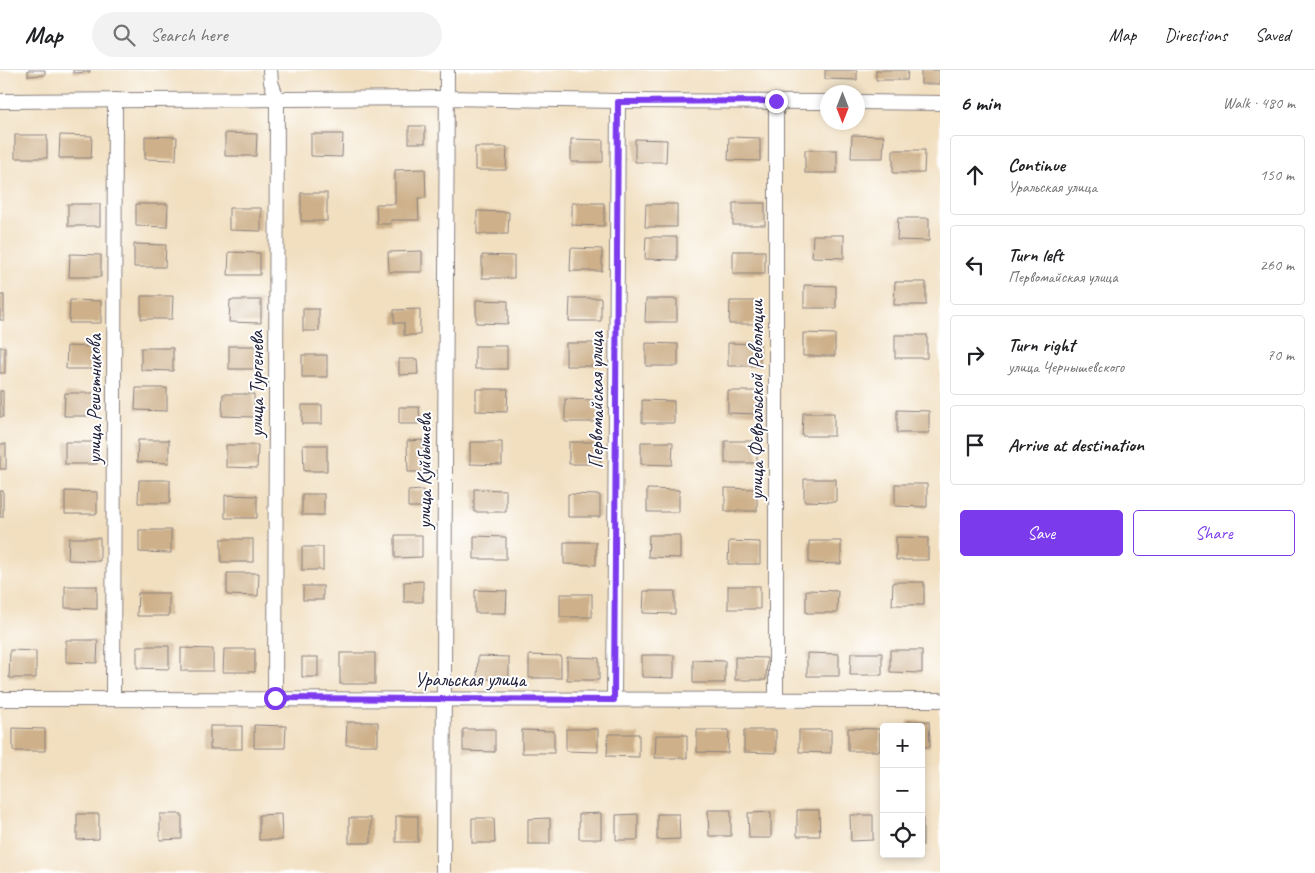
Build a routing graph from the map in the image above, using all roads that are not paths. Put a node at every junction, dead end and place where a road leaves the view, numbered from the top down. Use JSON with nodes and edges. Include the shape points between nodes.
{"nodes":[{"id":1,"x":270,"y":70,"type":"edge"},
{"id":2,"x":446,"y":70,"type":"edge"},
{"id":3,"x":447,"y":98,"type":"junction"},
{"id":4,"x":276,"y":99,"type":"junction"},
{"id":5,"x":115,"y":100,"type":"junction"},
{"id":6,"x":0,"y":101,"type":"edge"},
{"id":7,"x":776,"y":101,"type":"junction"},
{"id":8,"x":618,"y":102,"type":"junction"},
{"id":9,"x":820,"y":102,"type":"edge"},
{"id":10,"x":865,"y":102,"type":"edge"},
{"id":11,"x":940,"y":103,"type":"edge"},
{"id":12,"x":113,"y":698,"type":"junction"},
{"id":13,"x":275,"y":698,"type":"junction"},
{"id":14,"x":442,"y":698,"type":"junction"},
{"id":15,"x":0,"y":699,"type":"edge"},
{"id":16,"x":776,"y":699,"type":"junction"},
{"id":17,"x":614,"y":700,"type":"junction"},
{"id":18,"x":940,"y":700,"type":"edge"},
{"id":19,"x":443,"y":873,"type":"edge"}],
"edges":[{"from":1,"to":4,"type":"street","name":"улица Тургенева"},
{"from":2,"to":3,"type":"street","name":"улица Куйбышева"},
{"from":3,"to":4,"type":"street"},
{"from":3,"to":8,"type":"street"},
{"from":3,"to":14,"type":"street","name":"улица Куйбышева"},
{"from":4,"to":5,"type":"street"},
{"from":4,"to":13,"type":"street","name":"улица Тургенева"},
{"from":5,"to":6,"type":"street"},
{"from":5,"to":12,"type":"street","name":"улица Решетникова"},
{"from":7,"to":8,"type":"street"},
{"from":7,"to":9,"type":"street"},
{"from":7,"to":16,"type":"street","name":"улица Февральской Революции"},
{"from":8,"to":17,"type":"street","name":"Первомайская улица"},
{"from":10,"to":11,"type":"street"},
{"from":12,"to":13,"type":"street","name":"Уральская улица"},
{"from":12,"to":15,"type":"street","name":"Уральская улица"},
{"from":13,"to":14,"type":"street","name":"Уральская улица"},
{"from":14,"to":17,"type":"street","name":"Уральская улица"},
{"from":14,"to":19,"type":"street","name":"улица Куйбышева"},
{"from":16,"to":17,"type":"street","name":"Уральская улица"},
{"from":16,"to":18,"type":"street","name":"Уральская улица"}]}
